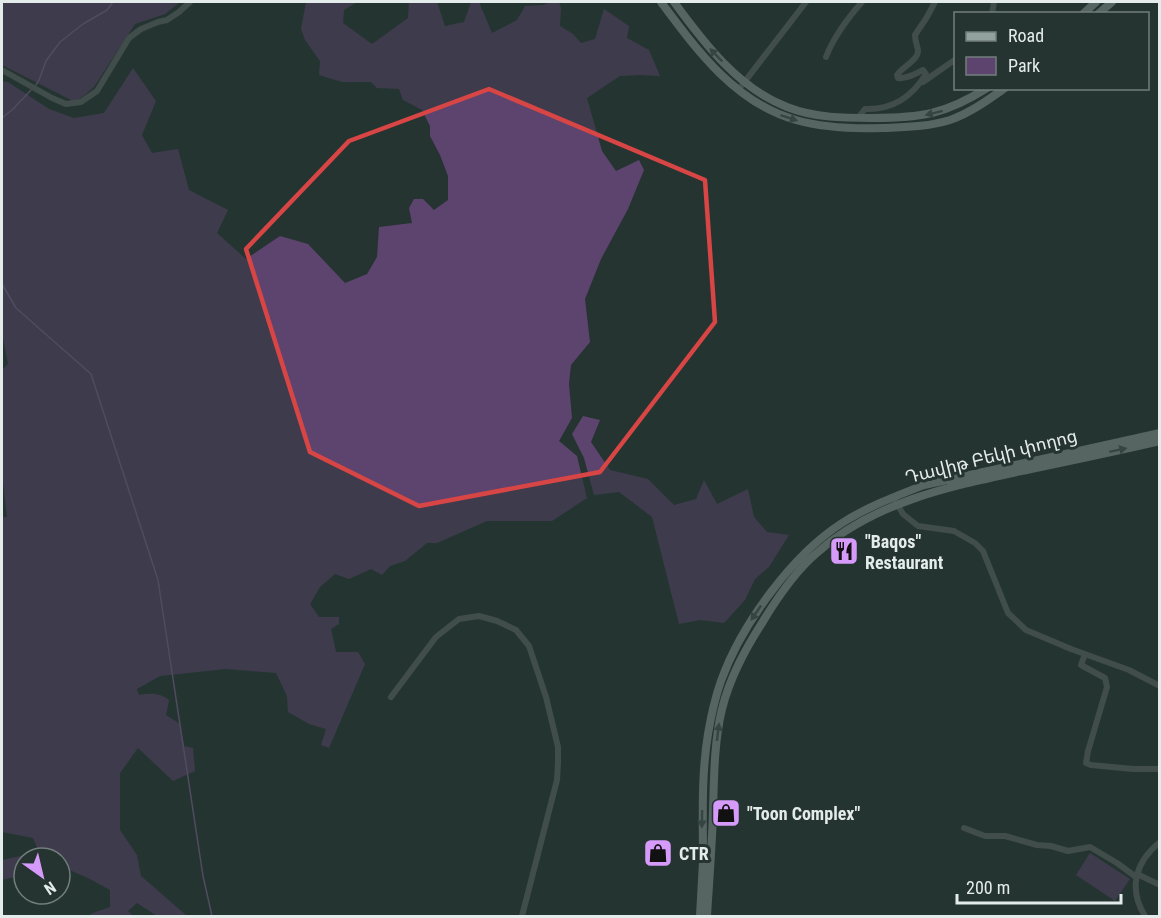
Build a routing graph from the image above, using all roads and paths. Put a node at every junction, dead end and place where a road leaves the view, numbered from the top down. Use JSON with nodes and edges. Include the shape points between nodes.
{"nodes":[{"id":1,"x":190,"y":2,"type":"edge"},
{"id":2,"x":662,"y":2,"type":"edge"},
{"id":3,"x":674,"y":2,"type":"edge"},
{"id":4,"x":806,"y":2,"type":"edge"},
{"id":5,"x":862,"y":2,"type":"edge"},
{"id":6,"x":935,"y":2,"type":"edge"},
{"id":7,"x":1112,"y":2,"type":"edge"},
{"id":8,"x":1100,"y":12,"type":"edge"},
{"id":9,"x":826,"y":57,"type":"dead end"},
{"id":10,"x":954,"y":60,"type":"edge"},
{"id":11,"x":2,"y":70,"type":"edge"},
{"id":12,"x":745,"y":81,"type":"junction"},
{"id":13,"x":920,"y":84,"type":"junction"},
{"id":14,"x":739,"y":89,"type":"junction"},
{"id":15,"x":984,"y":90,"type":"edge"},
{"id":16,"x":1002,"y":90,"type":"edge"},
{"id":17,"x":858,"y":118,"type":"junction"},
{"id":18,"x":1160,"y":432,"type":"edge"},
{"id":19,"x":1160,"y":441,"type":"edge"},
{"id":20,"x":1090,"y":452,"type":"junction"},
{"id":21,"x":894,"y":496,"type":"junction"},
{"id":22,"x":898,"y":505,"type":"junction"},
{"id":23,"x":1085,"y":654,"type":"junction"},
{"id":24,"x":1160,"y":686,"type":"edge"},
{"id":25,"x":391,"y":697,"type":"dead end"},
{"id":26,"x":1160,"y":769,"type":"edge"},
{"id":27,"x":703,"y":800,"type":"junction"},
{"id":28,"x":713,"y":800,"type":"junction"},
{"id":29,"x":964,"y":828,"type":"dead end"},
{"id":30,"x":1160,"y":842,"type":"edge"},
{"id":31,"x":707,"y":854,"type":"junction"},
{"id":32,"x":1136,"y":875,"type":"junction"},
{"id":33,"x":1160,"y":885,"type":"edge"},
{"id":34,"x":522,"y":916,"type":"edge"},
{"id":35,"x":700,"y":916,"type":"edge"},
{"id":36,"x":707,"y":916,"type":"edge"},
{"id":37,"x":1145,"y":916,"type":"edge"}],
"edges":[{"from":1,"to":11,"type":"street","via":[[167,20],[129,38],[97,91],[81,102],[66,104]]},
{"from":2,"to":14,"type":"main road","via":[[709,64]]},
{"from":12,"to":3,"type":"main road","one_way":true,"via":[[710,48]]},
{"from":4,"to":12,"type":"street"},
{"from":5,"to":9,"type":"street","via":[[847,19]]},
{"from":6,"to":13,"type":"street","via":[[915,35],[916,57],[897,75],[909,77],[923,70],[926,74]]},
{"from":7,"to":8,"type":"main road"},
{"from":10,"to":13,"type":"street"},
{"from":12,"to":14,"type":"street"},
{"from":12,"to":17,"type":"main road","via":[[785,106],[818,115]]},
{"from":13,"to":17,"type":"street","via":[[894,105],[865,109]]},
{"from":14,"to":16,"type":"main road","one_way":true,"via":[[779,115],[833,128],[922,125],[949,120]]},
{"from":15,"to":17,"type":"main road","one_way":true,"via":[[928,115]]},
{"from":18,"to":20,"type":"main road","name":"Դավիթ Բեկի փողոց"},
{"from":20,"to":19,"type":"main road","name":"Դավիթ Բեկի փողոց","one_way":true},
{"from":20,"to":21,"type":"main road","name":"Դավիթ Բեկի փողոց","via":[[924,485]]},
{"from":20,"to":22,"type":"main road","name":"Դավիթ Բեկի փողոց","via":[[936,491]]},
{"from":21,"to":22,"type":"street"},
{"from":21,"to":27,"type":"main road","name":"Դավիթ Բեկի փողոց","one_way":true,"via":[[840,524],[814,545],[754,615],[718,689],[708,736]]},
{"from":22,"to":23,"type":"street","via":[[918,526],[954,531],[975,543],[983,551],[1008,613],[1026,630]]},
{"from":28,"to":22,"type":"main road","name":"Դավիթ Բեկի փողոց","one_way":true,"via":[[718,726],[728,688],[744,652],[782,590],[816,552],[848,529]]},
{"from":23,"to":24,"type":"street"},
{"from":23,"to":26,"type":"street","via":[[1081,665],[1105,678],[1107,687],[1086,763]]},
{"from":25,"to":34,"type":"street","via":[[436,637],[459,619],[479,616],[496,621],[516,630],[529,646],[546,697],[558,764]]},
{"from":27,"to":28,"type":"main road","via":[[710,794]]},
{"from":27,"to":31,"type":"main road","name":"Դավիթ Բեկի փողոց","one_way":true},
{"from":28,"to":31,"type":"main road","name":"Դավիթ Բեկի փողոց"},
{"from":29,"to":32,"type":"street","via":[[986,836],[1005,836],[1068,851],[1090,847]]},
{"from":30,"to":32,"type":"street","via":[[1143,858]]},
{"from":31,"to":35,"type":"main road","name":"Դավիթ Բեկի փողոց"},
{"from":31,"to":36,"type":"main road","name":"Դավիթ Բեկի փողոց"},
{"from":32,"to":33,"type":"street"},
{"from":32,"to":37,"type":"street","via":[[1136,896]]}]}
